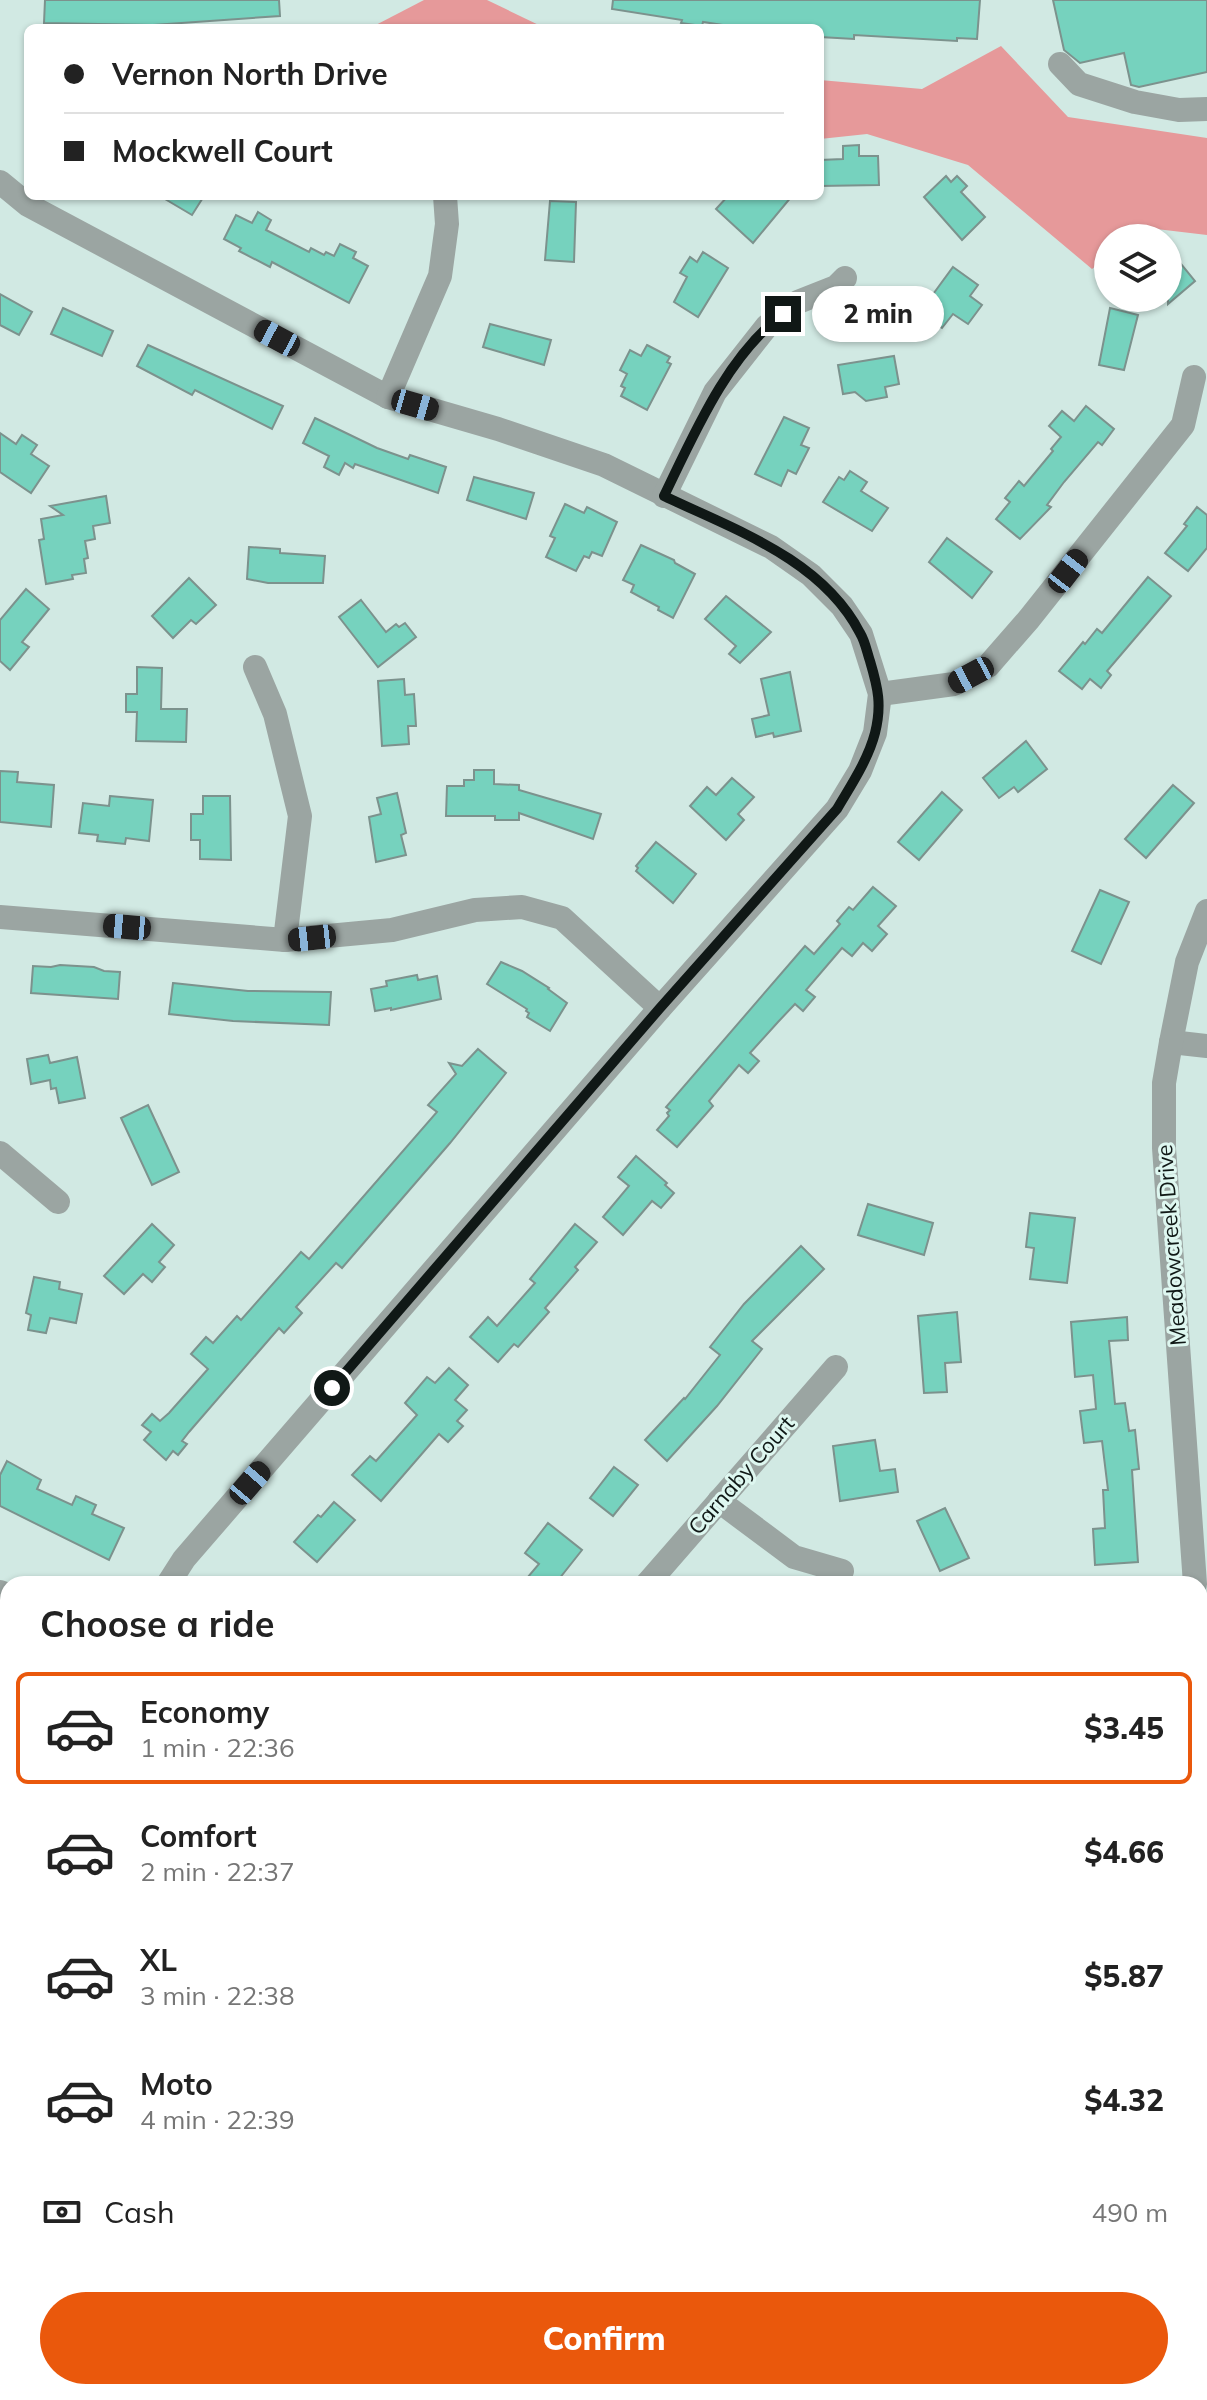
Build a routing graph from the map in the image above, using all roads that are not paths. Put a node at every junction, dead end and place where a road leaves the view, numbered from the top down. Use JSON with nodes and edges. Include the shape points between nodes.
{"nodes":[{"id":1,"x":1060,"y":64,"type":"dead end"},
{"id":2,"x":1207,"y":109,"type":"edge"},
{"id":3,"x":0,"y":182,"type":"edge"},
{"id":4,"x":445,"y":200,"type":"edge"},
{"id":5,"x":845,"y":278,"type":"dead end"},
{"id":6,"x":1194,"y":377,"type":"dead end"},
{"id":7,"x":388,"y":397,"type":"junction"},
{"id":8,"x":664,"y":496,"type":"junction"},
{"id":9,"x":255,"y":667,"type":"dead end"},
{"id":10,"x":880,"y":694,"type":"junction"},
{"id":11,"x":1207,"y":911,"type":"edge"},
{"id":12,"x":0,"y":917,"type":"edge"},
{"id":13,"x":285,"y":940,"type":"junction"},
{"id":14,"x":660,"y":1008,"type":"junction"},
{"id":15,"x":1171,"y":1042,"type":"junction"},
{"id":16,"x":1207,"y":1046,"type":"edge"},
{"id":17,"x":0,"y":1153,"type":"edge"},
{"id":18,"x":58,"y":1202,"type":"dead end"},
{"id":19,"x":836,"y":1367,"type":"dead end"},
{"id":20,"x":719,"y":1501,"type":"junction"},
{"id":21,"x":842,"y":1571,"type":"dead end"},
{"id":22,"x":173,"y":1576,"type":"edge"},
{"id":23,"x":654,"y":1576,"type":"edge"},
{"id":24,"x":1194,"y":1576,"type":"edge"}],
"edges":[{"from":1,"to":2,"type":"street","via":[[1079,84],[1135,102]]},
{"from":3,"to":7,"type":"street","via":[[28,205]]},
{"from":4,"to":7,"type":"street","via":[[440,276]]},
{"from":5,"to":8,"type":"street","via":[[798,302],[767,326],[715,392]]},
{"from":6,"to":10,"type":"street","via":[[1183,425],[988,666],[954,684]]},
{"from":7,"to":8,"type":"street","via":[[604,465]]},
{"from":8,"to":10,"type":"street","via":[[771,547],[811,575],[861,634]]},
{"from":9,"to":13,"type":"street","via":[[275,714],[300,816]]},
{"from":10,"to":14,"type":"street","via":[[875,733],[837,809]]},
{"from":11,"to":15,"type":"street","name":"Meadowcreek Drive","via":[[1187,962]]},
{"from":12,"to":13,"type":"street"},
{"from":13,"to":14,"type":"street","via":[[392,930],[475,910],[522,907],[562,918]]},
{"from":14,"to":22,"type":"street"},
{"from":15,"to":16,"type":"street"},
{"from":15,"to":24,"type":"street","name":"Meadowcreek Drive","via":[[1164,1083],[1164,1148]]},
{"from":17,"to":18,"type":"street"},
{"from":19,"to":20,"type":"street","name":"Carnaby Court"},
{"from":20,"to":21,"type":"street","via":[[794,1557]]},
{"from":20,"to":23,"type":"street","name":"Carnaby Court"}]}
